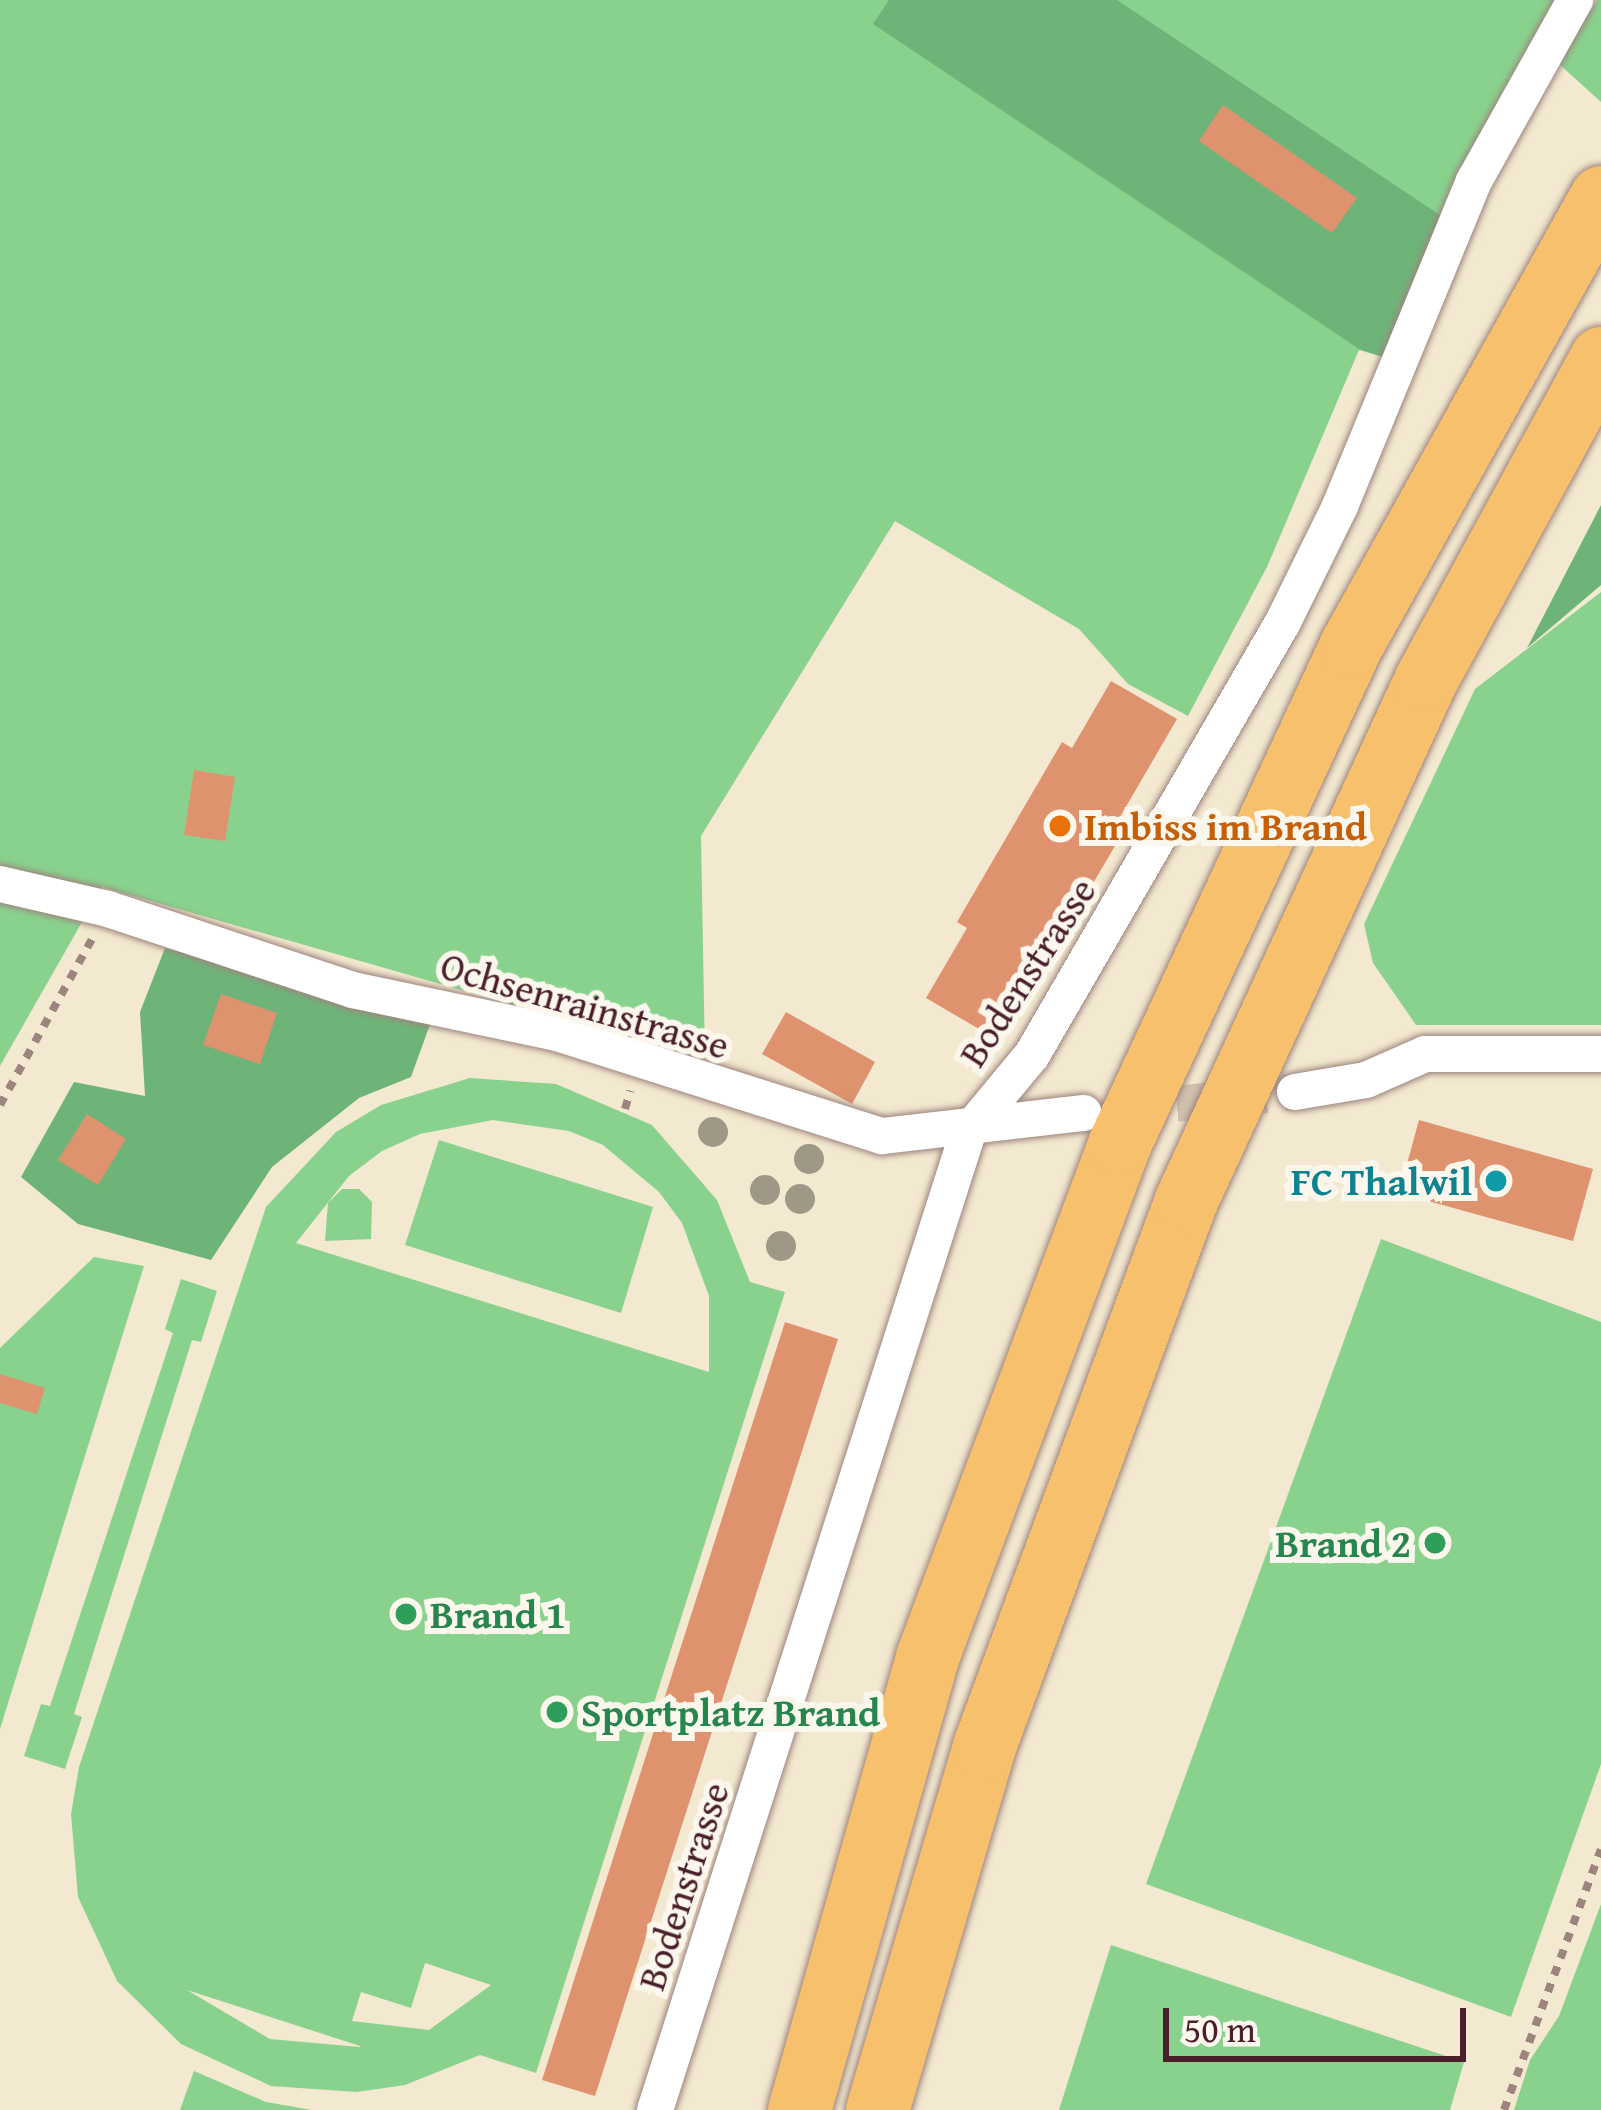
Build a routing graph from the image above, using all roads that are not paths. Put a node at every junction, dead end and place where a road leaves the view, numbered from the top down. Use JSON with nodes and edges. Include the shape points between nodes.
{"nodes":[{"id":1,"x":1575,"y":0,"type":"edge"},
{"id":2,"x":1601,"y":197,"type":"edge"},
{"id":3,"x":1601,"y":358,"type":"edge"},
{"id":4,"x":0,"y":884,"type":"edge"},
{"id":5,"x":1601,"y":1054,"type":"edge"},
{"id":6,"x":1294,"y":1092,"type":"tunnel mouth"},
{"id":7,"x":1084,"y":1113,"type":"tunnel mouth"},
{"id":8,"x":968,"y":1132,"type":"junction"},
{"id":9,"x":655,"y":2110,"type":"edge"},
{"id":10,"x":799,"y":2110,"type":"edge"},
{"id":11,"x":878,"y":2110,"type":"edge"}],
"edges":[{"from":1,"to":8,"type":"street","name":"Bodenstrasse","via":[[1474,181],[1340,506],[1283,622],[1032,1055]]},
{"from":2,"to":10,"type":"highway","via":[[1351,645],[1120,1142],[927,1658]]},
{"from":3,"to":11,"type":"highway","via":[[1407,717],[1186,1200],[992,1724]]},
{"from":4,"to":8,"type":"street","name":"Ochsenrainstrasse","via":[[108,909],[325,982],[557,1033],[882,1136]]},
{"from":5,"to":6,"type":"street","via":[[1425,1054],[1366,1080]]},
{"from":7,"to":8,"type":"street","name":"Ochsenrainstrasse"},
{"from":8,"to":9,"type":"street","name":"Bodenstrasse"}]}
